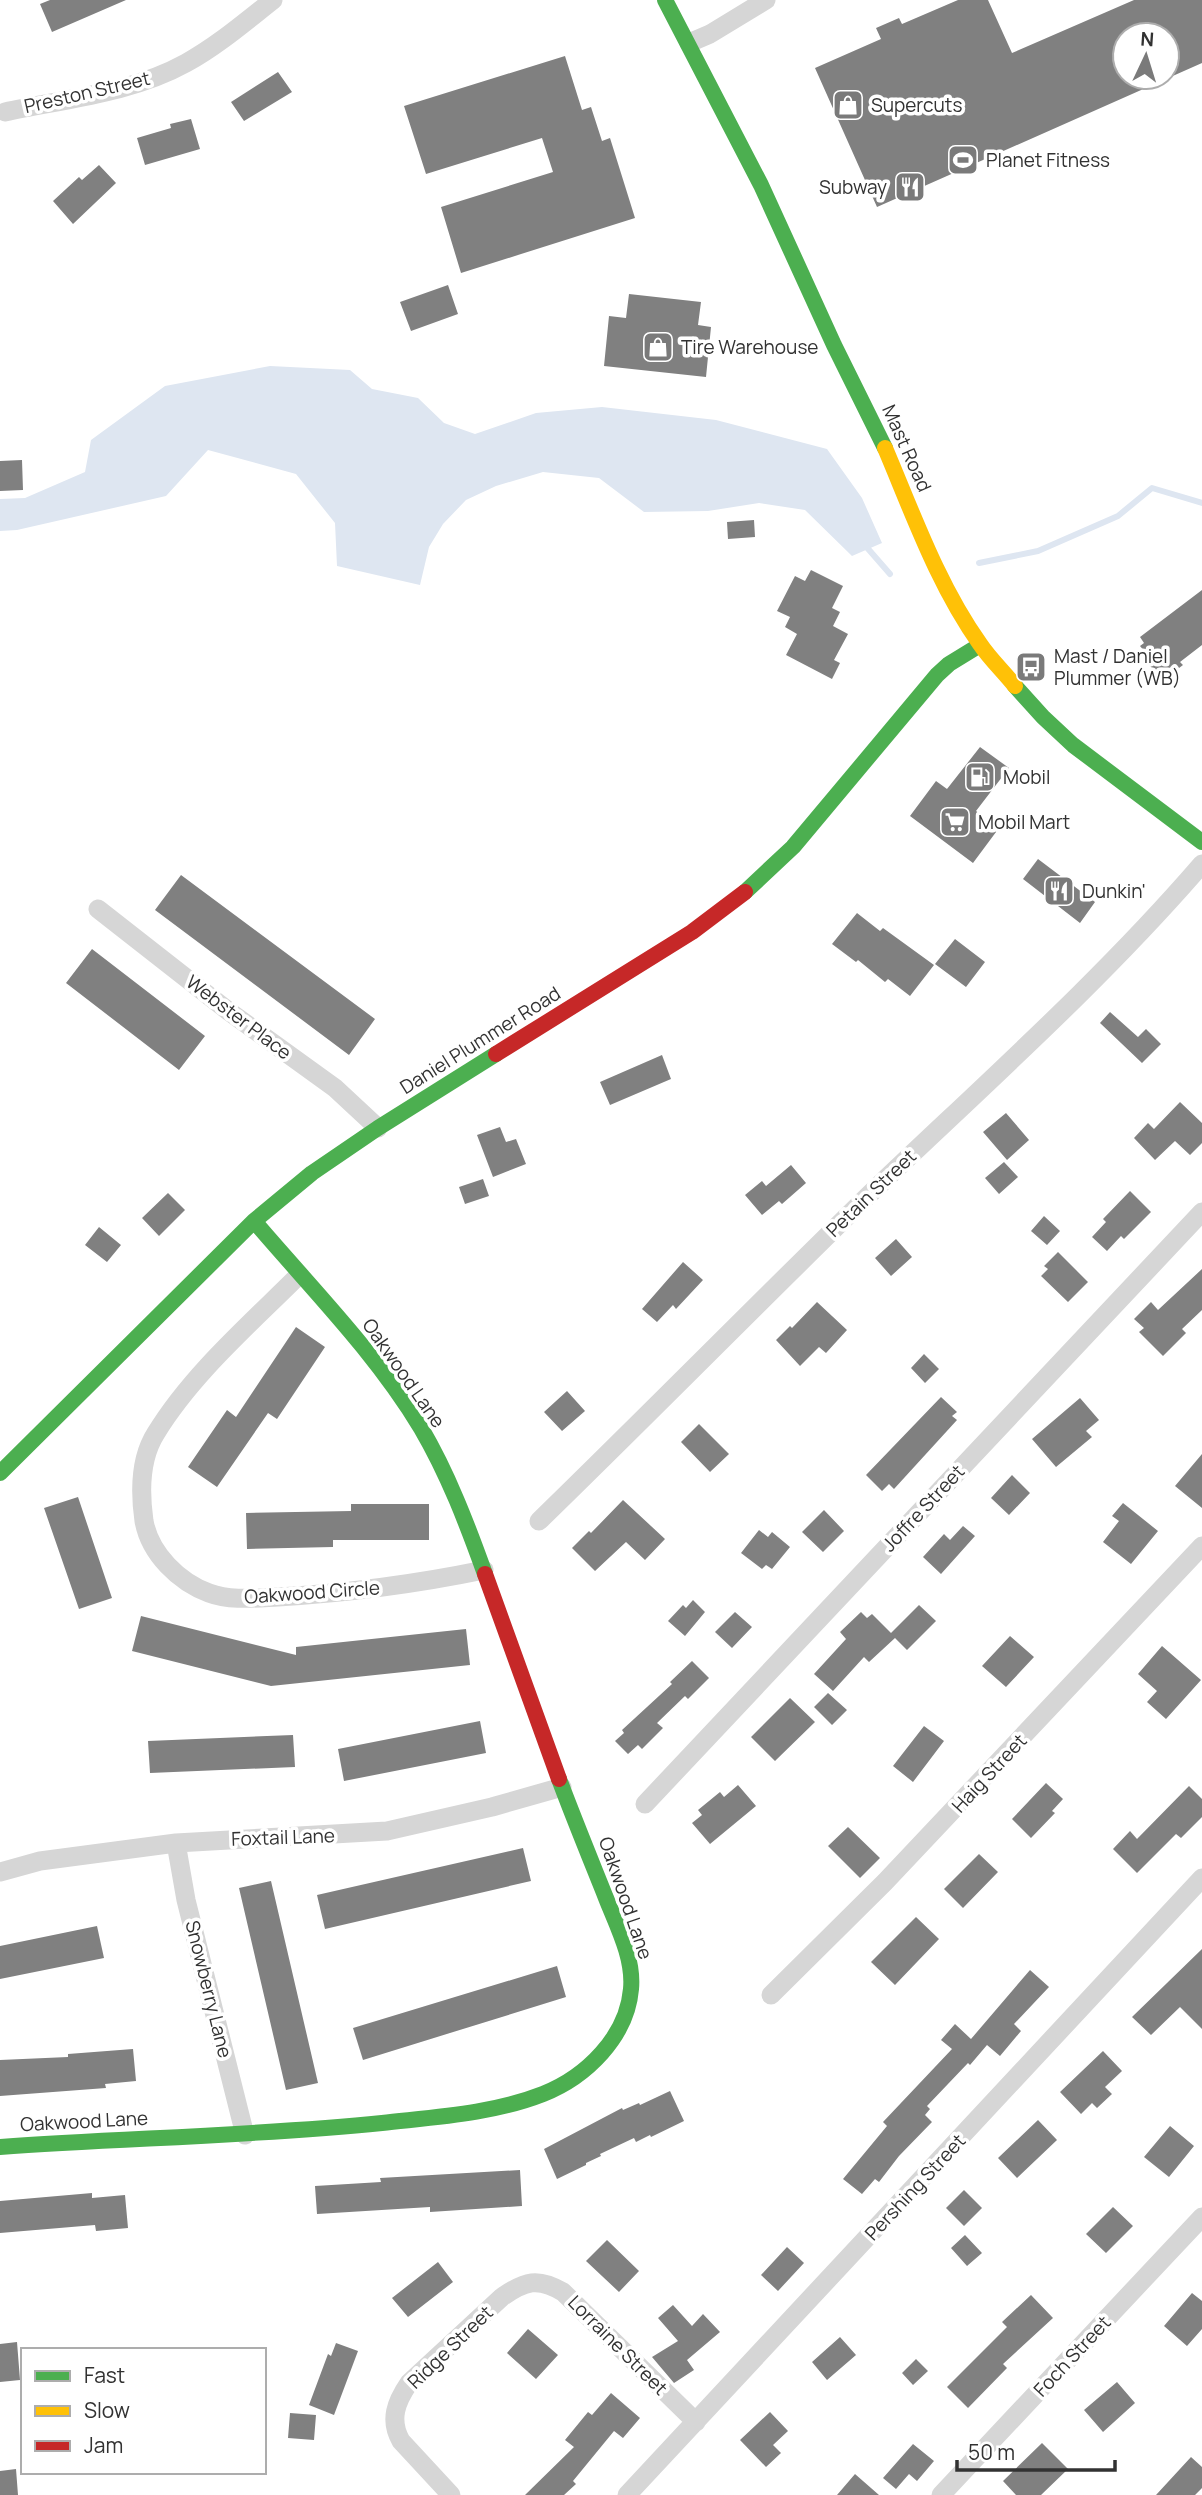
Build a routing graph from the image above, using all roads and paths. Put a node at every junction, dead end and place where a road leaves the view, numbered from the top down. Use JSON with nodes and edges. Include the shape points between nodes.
{"nodes":[{"id":1,"x":273,"y":0,"type":"edge"},
{"id":2,"x":665,"y":0,"type":"edge"},
{"id":3,"x":766,"y":0,"type":"edge"},
{"id":4,"x":688,"y":43,"type":"junction"},
{"id":5,"x":5,"y":112,"type":"dead end"},
{"id":6,"x":980,"y":645,"type":"junction"},
{"id":7,"x":1202,"y":842,"type":"edge"},
{"id":8,"x":1202,"y":864,"type":"edge"},
{"id":9,"x":98,"y":909,"type":"dead end"},
{"id":10,"x":378,"y":1128,"type":"junction"},
{"id":11,"x":1202,"y":1212,"type":"edge"},
{"id":12,"x":254,"y":1221,"type":"junction"},
{"id":13,"x":299,"y":1275,"type":"junction"},
{"id":14,"x":0,"y":1473,"type":"edge"},
{"id":15,"x":539,"y":1521,"type":"dead end"},
{"id":16,"x":1202,"y":1546,"type":"edge"},
{"id":17,"x":484,"y":1570,"type":"junction"},
{"id":18,"x":562,"y":1787,"type":"junction"},
{"id":19,"x":645,"y":1804,"type":"dead end"},
{"id":20,"x":176,"y":1843,"type":"junction"},
{"id":21,"x":0,"y":1872,"type":"edge"},
{"id":22,"x":1202,"y":1878,"type":"edge"},
{"id":23,"x":771,"y":1995,"type":"dead end"},
{"id":24,"x":245,"y":2135,"type":"junction"},
{"id":25,"x":0,"y":2147,"type":"edge"},
{"id":26,"x":1202,"y":2217,"type":"edge"},
{"id":27,"x":532,"y":2282,"type":"joint"},
{"id":28,"x":696,"y":2422,"type":"junction"},
{"id":29,"x":451,"y":2495,"type":"edge"},
{"id":30,"x":627,"y":2495,"type":"edge"},
{"id":31,"x":942,"y":2495,"type":"edge"}],
"edges":[{"from":1,"to":5,"type":"street","name":"Preston Street","via":[[205,51],[156,77]]},
{"from":2,"to":4,"type":"street","name":"Mast Road"},
{"from":3,"to":4,"type":"street"},
{"from":4,"to":6,"type":"street","name":"Mast Road","via":[[761,185],[942,578]]},
{"from":6,"to":7,"type":"street","name":"Mast Road","via":[[1043,718],[1073,745]]},
{"from":6,"to":10,"type":"street","name":"Daniel Plummer Road","via":[[937,676],[793,847],[736,901]]},
{"from":8,"to":15,"type":"street","name":"Petain Street","via":[[1148,926]]},
{"from":9,"to":10,"type":"street","name":"Webster Place","via":[[335,1088]]},
{"from":10,"to":12,"type":"street","name":"Daniel Plummer Road","via":[[312,1173]]},
{"from":11,"to":19,"type":"street","name":"Joffre Street"},
{"from":12,"to":13,"type":"street","name":"Oakwood Lane"},
{"from":12,"to":14,"type":"street","name":"Daniel Plummer Road"},
{"from":13,"to":17,"type":"street","name":"Oakwood Lane","via":[[356,1338],[417,1422],[461,1509]]},
{"from":13,"to":17,"type":"street","name":"Oakwood Circle","via":[[200,1377],[154,1435],[146,1457],[142,1503],[154,1548],[188,1582],[232,1597],[299,1596],[410,1584]]},
{"from":16,"to":23,"type":"street","name":"Haig Street","via":[[885,1882]]},
{"from":17,"to":18,"type":"street","name":"Oakwood Lane"},
{"from":18,"to":20,"type":"street","name":"Foxtail Lane","via":[[387,1831]]},
{"from":18,"to":24,"type":"street","name":"Oakwood Lane","via":[[629,1966],[631,1991],[624,2014],[599,2056],[560,2086],[512,2103],[392,2122]]},
{"from":20,"to":21,"type":"street","name":"Foxtail Lane","via":[[40,1861]]},
{"from":20,"to":24,"type":"street","name":"Snowberry Lane"},
{"from":22,"to":28,"type":"street","name":"Pershing Street"},
{"from":24,"to":25,"type":"street","name":"Oakwood Lane"},
{"from":26,"to":31,"type":"street","name":"Foch Street"},
{"from":27,"to":28,"type":"street","name":"Lorraine Street","via":[[549,2283],[563,2292]]},
{"from":27,"to":29,"type":"street","name":"Ridge Street","via":[[502,2297],[409,2383],[398,2399],[394,2416],[401,2441]]},
{"from":28,"to":30,"type":"street","name":"Pershing Street"}]}
